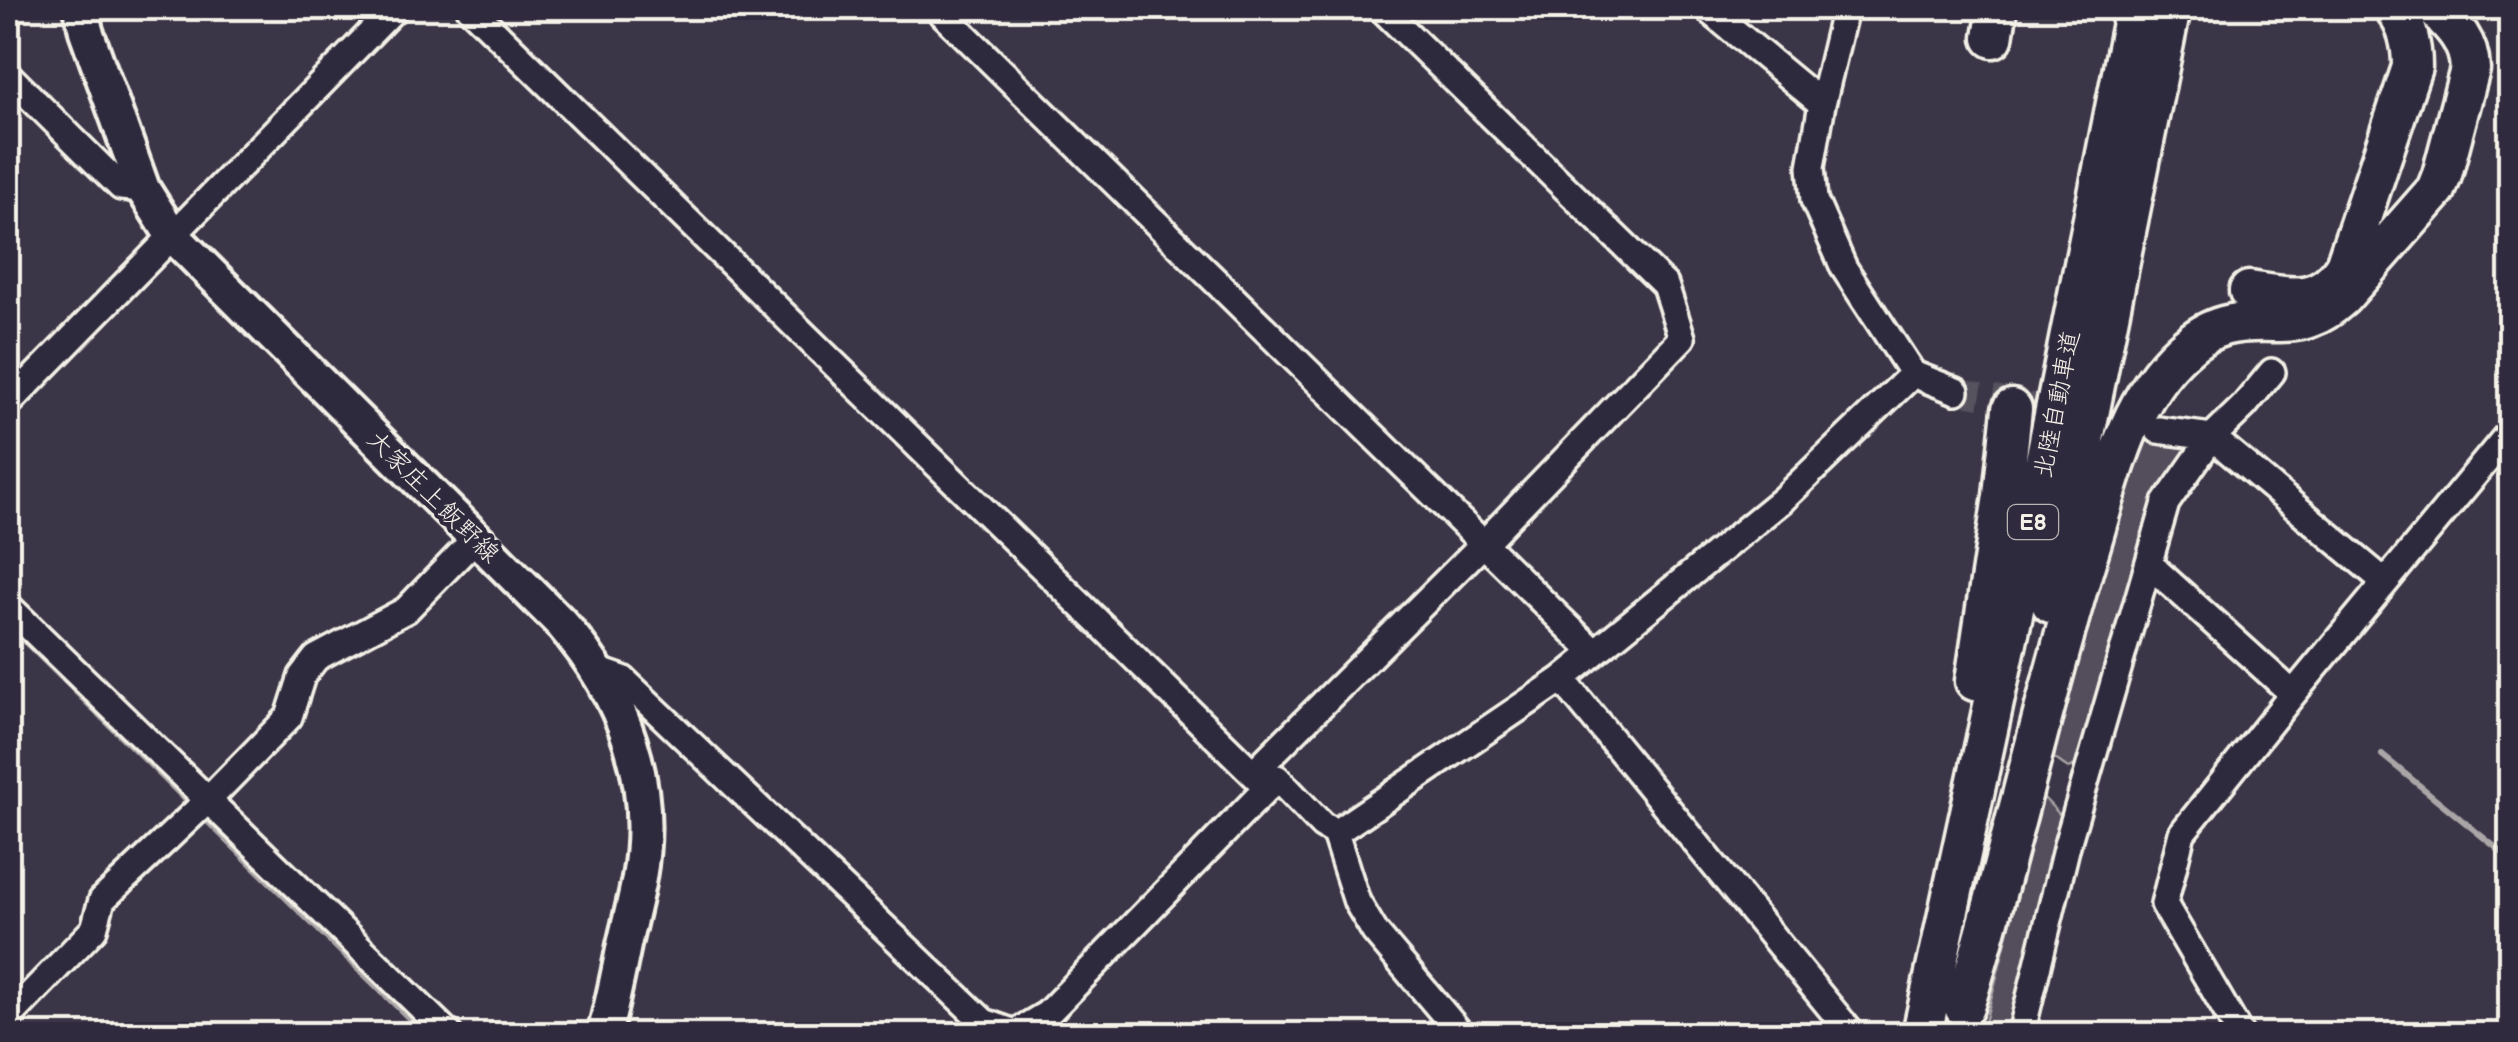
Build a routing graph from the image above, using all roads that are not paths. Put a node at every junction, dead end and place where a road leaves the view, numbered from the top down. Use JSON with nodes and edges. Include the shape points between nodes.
{"nodes":[{"id":1,"x":80,"y":8,"type":"edge"},
{"id":2,"x":395,"y":8,"type":"edge"},
{"id":3,"x":470,"y":8,"type":"edge"},
{"id":4,"x":937,"y":8,"type":"edge"},
{"id":5,"x":1381,"y":8,"type":"edge"},
{"id":6,"x":1706,"y":8,"type":"edge"},
{"id":7,"x":1845,"y":8,"type":"edge"},
{"id":8,"x":2135,"y":8,"type":"edge"},
{"id":9,"x":2171,"y":8,"type":"edge"},
{"id":10,"x":2394,"y":8,"type":"edge"},
{"id":11,"x":2434,"y":8,"type":"edge"},
{"id":12,"x":8,"y":75,"type":"edge"},
{"id":13,"x":1822,"y":104,"type":"junction"},
{"id":14,"x":143,"y":189,"type":"junction"},
{"id":15,"x":172,"y":235,"type":"junction"},
{"id":16,"x":2255,"y":276,"type":"dead end"},
{"id":17,"x":2272,"y":372,"type":"dead end"},
{"id":18,"x":1912,"y":374,"type":"junction"},
{"id":19,"x":1956,"y":391,"type":"tunnel mouth"},
{"id":20,"x":8,"y":404,"type":"edge"},
{"id":21,"x":2012,"y":409,"type":"dead end"},
{"id":22,"x":2158,"y":430,"type":"tunnel mouth"},
{"id":23,"x":2510,"y":432,"type":"edge"},
{"id":24,"x":2212,"y":437,"type":"junction"},
{"id":25,"x":476,"y":538,"type":"junction"},
{"id":26,"x":1484,"y":544,"type":"junction"},
{"id":27,"x":2149,"y":564,"type":"junction"},
{"id":28,"x":2385,"y":582,"type":"junction"},
{"id":29,"x":8,"y":606,"type":"edge"},
{"id":30,"x":1594,"y":652,"type":"junction"},
{"id":31,"x":597,"y":670,"type":"junction"},
{"id":32,"x":1562,"y":679,"type":"junction"},
{"id":33,"x":2293,"y":694,"type":"junction"},
{"id":34,"x":1260,"y":780,"type":"junction"},
{"id":35,"x":207,"y":801,"type":"junction"},
{"id":36,"x":1334,"y":833,"type":"junction"},
{"id":37,"x":8,"y":1018,"type":"edge"},
{"id":38,"x":1961,"y":1021,"type":"edge"},
{"id":39,"x":449,"y":1034,"type":"edge"},
{"id":40,"x":604,"y":1034,"type":"edge"},
{"id":41,"x":1461,"y":1034,"type":"edge"},
{"id":42,"x":1852,"y":1034,"type":"edge"},
{"id":43,"x":1921,"y":1034,"type":"edge"},
{"id":44,"x":2021,"y":1034,"type":"edge"},
{"id":45,"x":2240,"y":1034,"type":"edge"}],
"edges":[{"from":1,"to":14,"type":"main road","name":"大家庄上飯野線"},
{"from":2,"to":15,"type":"street"},
{"from":3,"to":34,"type":"street"},
{"from":4,"to":26,"type":"street"},
{"from":5,"to":26,"type":"street","via":[[1665,285],[1682,338]]},
{"from":6,"to":13,"type":"street"},
{"from":7,"to":13,"type":"street"},
{"from":8,"to":43,"type":"highway","name":"北陸自動車道","number":"E8"},
{"from":9,"to":38,"type":"highway","name":"北陸自動車道","number":"E8"},
{"from":10,"to":16,"type":"highway","via":[[2408,31],[2412,68],[2345,266],[2336,281],[2306,297],[2292,298]]},
{"from":11,"to":38,"type":"highway","via":[[2456,28],[2470,56],[2436,190],[2329,308],[2294,322],[2217,326],[2181,351],[2141,402],[2057,657]]},
{"from":12,"to":14,"type":"street","via":[[120,186]]},
{"from":13,"to":18,"type":"street","via":[[1810,167],[1814,200],[1844,268]]},
{"from":14,"to":15,"type":"main road","name":"大家庄上飯野線"},
{"from":15,"to":20,"type":"street"},
{"from":15,"to":25,"type":"main road","name":"大家庄上飯野線"},
{"from":17,"to":24,"type":"street"},
{"from":18,"to":19,"type":"street"},
{"from":18,"to":30,"type":"street","via":[[1769,512]]},
{"from":21,"to":43,"type":"highway"},
{"from":22,"to":24,"type":"street"},
{"from":23,"to":28,"type":"street"},
{"from":24,"to":27,"type":"street","via":[[2166,504]]},
{"from":24,"to":28,"type":"street"},
{"from":25,"to":31,"type":"main road","name":"大家庄上飯野線","via":[[562,624]]},
{"from":25,"to":35,"type":"street","via":[[406,610],[316,658],[302,676],[289,718]]},
{"from":26,"to":30,"type":"street"},
{"from":26,"to":34,"type":"street"},
{"from":27,"to":33,"type":"street"},
{"from":27,"to":44,"type":"street","via":[[2066,845]]},
{"from":28,"to":33,"type":"street"},
{"from":29,"to":35,"type":"street"},
{"from":30,"to":32,"type":"street"},
{"from":31,"to":34,"type":"street","via":[[623,679],[984,1022],[1016,1034],[1046,1014]]},
{"from":31,"to":40,"type":"main road","name":"大家庄上飯野線","via":[[633,749],[643,830],[640,875]]},
{"from":32,"to":36,"type":"street"},
{"from":32,"to":42,"type":"street"},
{"from":33,"to":45,"type":"street","via":[[2182,833],[2164,904]]},
{"from":34,"to":36,"type":"street","via":[[1277,778]]},
{"from":35,"to":37,"type":"street","via":[[102,900],[94,928]]},
{"from":35,"to":39,"type":"street"},
{"from":36,"to":41,"type":"street","via":[[1357,902],[1375,932]]}]}
